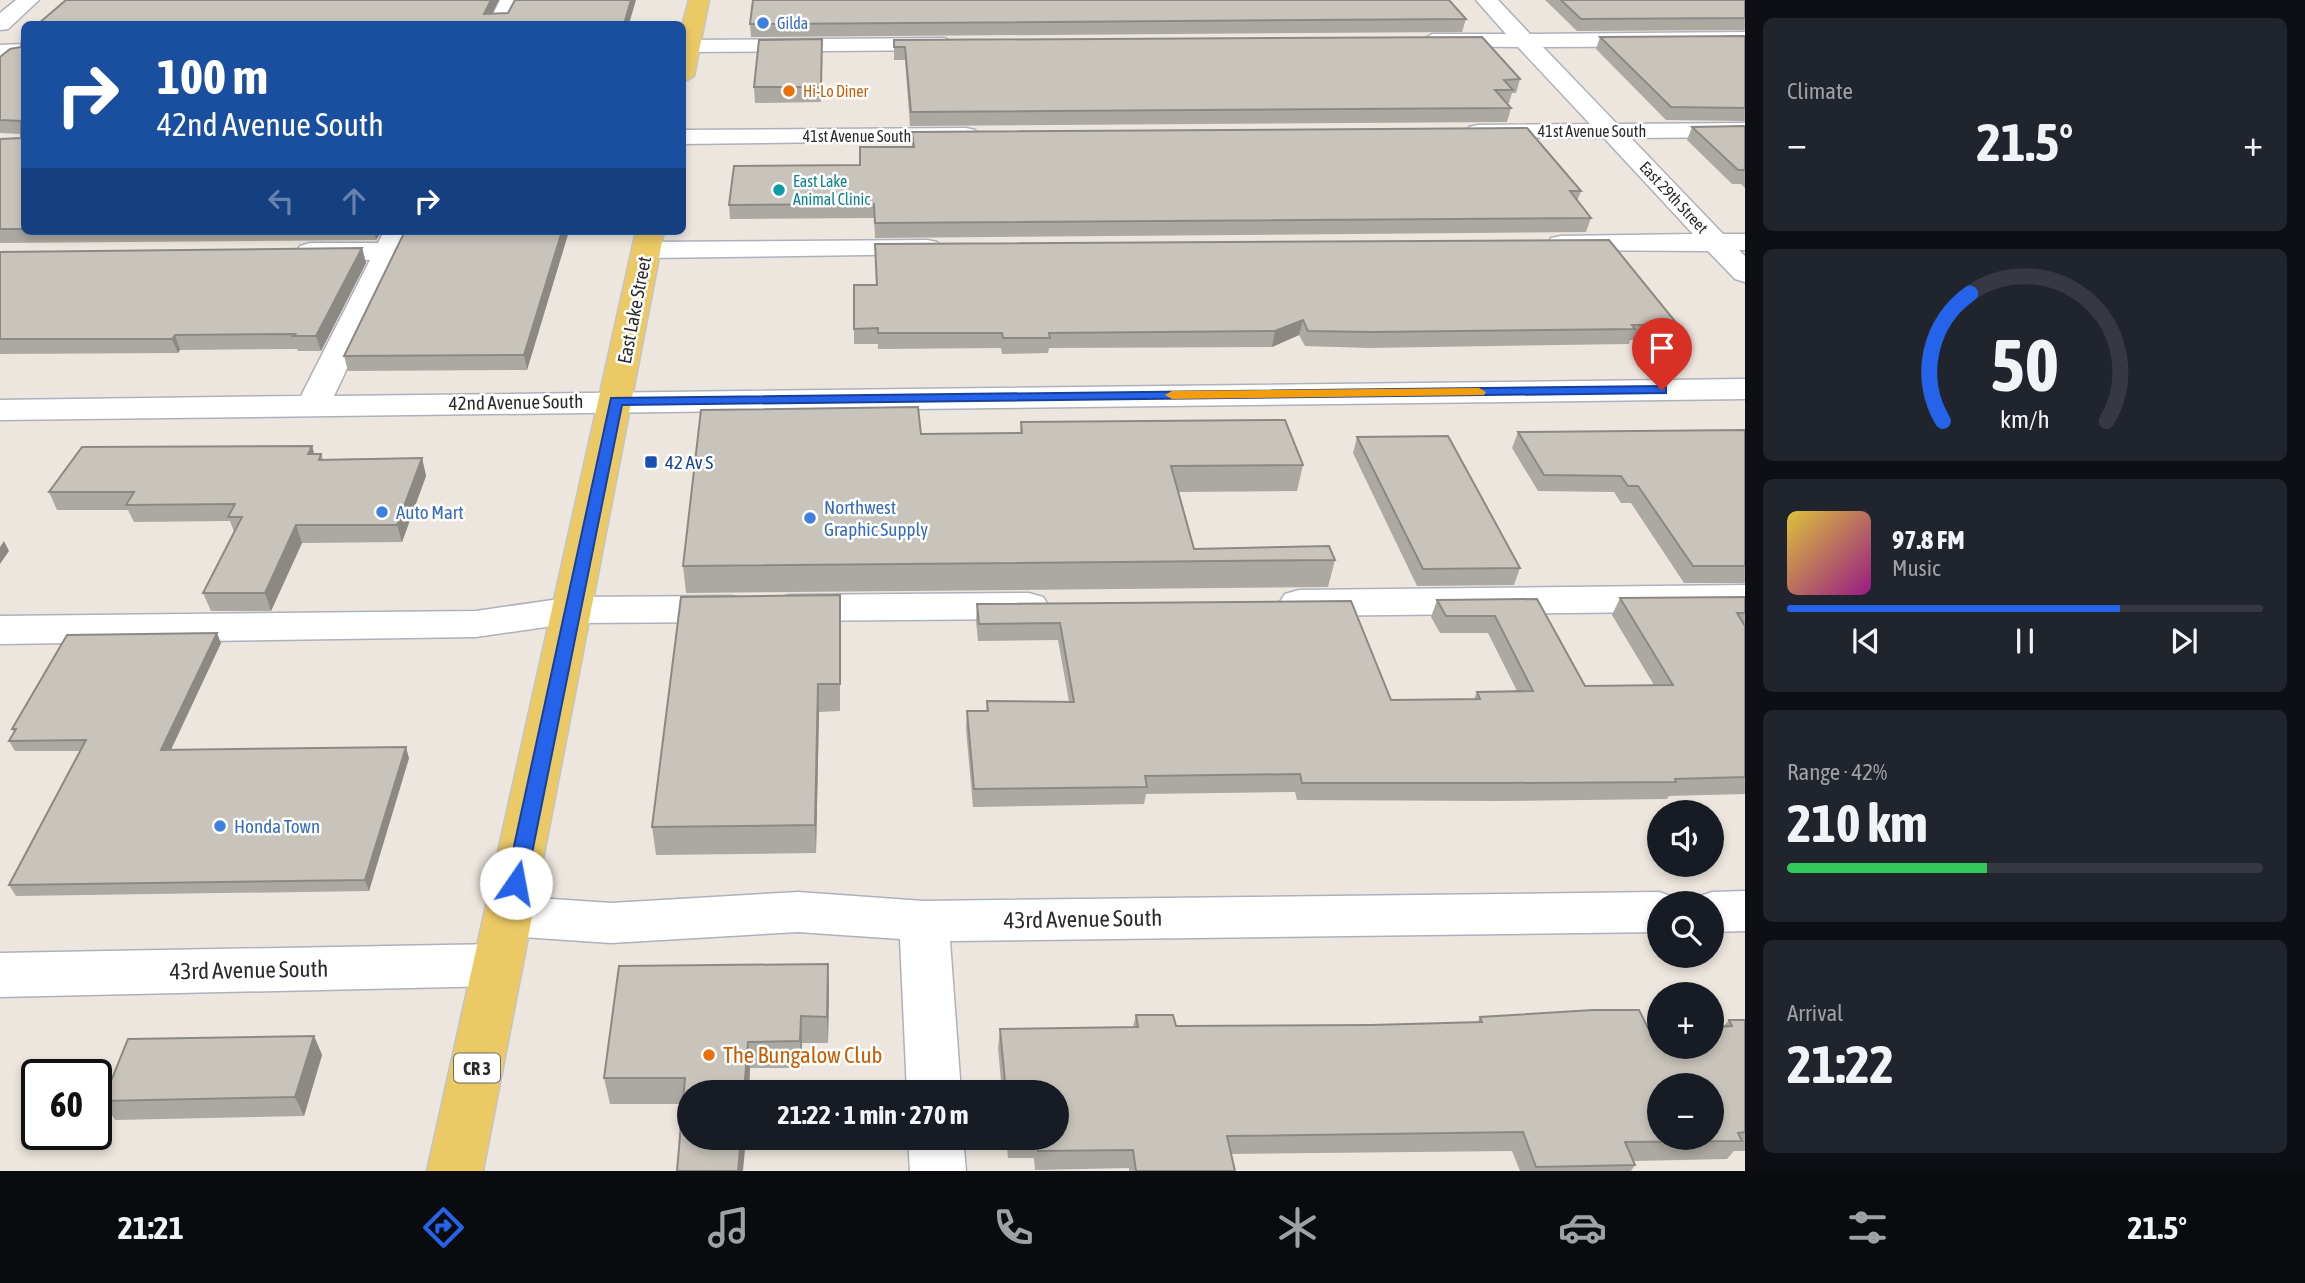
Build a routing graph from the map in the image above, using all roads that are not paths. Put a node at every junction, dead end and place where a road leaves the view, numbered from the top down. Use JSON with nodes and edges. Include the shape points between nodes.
{"nodes":[{"id":1,"x":29,"y":0,"type":"edge"},
{"id":2,"x":510,"y":0,"type":"edge"},
{"id":3,"x":699,"y":0,"type":"edge"},
{"id":4,"x":1486,"y":0,"type":"edge"},
{"id":5,"x":500,"y":21,"type":"edge"},
{"id":6,"x":0,"y":24,"type":"edge"},
{"id":7,"x":1745,"y":39,"type":"edge"},
{"id":8,"x":1417,"y":41,"type":"edge"},
{"id":9,"x":1525,"y":41,"type":"junction"},
{"id":10,"x":972,"y":45,"type":"edge"},
{"id":11,"x":688,"y":47,"type":"junction"},
{"id":12,"x":21,"y":51,"type":"edge"},
{"id":13,"x":0,"y":52,"type":"edge"},
{"id":14,"x":686,"y":57,"type":"edge"},
{"id":15,"x":1745,"y":130,"type":"edge"},
{"id":16,"x":1611,"y":131,"type":"junction"},
{"id":17,"x":1448,"y":132,"type":"edge"},
{"id":18,"x":988,"y":135,"type":"edge"},
{"id":19,"x":686,"y":137,"type":"edge"},
{"id":20,"x":393,"y":241,"type":"edge"},
{"id":21,"x":648,"y":241,"type":"edge"},
{"id":22,"x":1745,"y":242,"type":"edge"},
{"id":23,"x":1717,"y":243,"type":"junction"},
{"id":24,"x":1529,"y":244,"type":"edge"},
{"id":25,"x":949,"y":248,"type":"edge"},
{"id":26,"x":277,"y":252,"type":"edge"},
{"id":27,"x":1745,"y":273,"type":"edge"},
{"id":28,"x":1745,"y":389,"type":"edge"},
{"id":29,"x":616,"y":401,"type":"junction"},
{"id":30,"x":313,"y":405,"type":"junction"},
{"id":31,"x":0,"y":410,"type":"edge"},
{"id":32,"x":1745,"y":598,"type":"edge"},
{"id":33,"x":1260,"y":603,"type":"edge"},
{"id":34,"x":1066,"y":605,"type":"edge"},
{"id":35,"x":573,"y":610,"type":"junction"},
{"id":36,"x":0,"y":630,"type":"edge"},
{"id":37,"x":1745,"y":911,"type":"edge"},
{"id":38,"x":1647,"y":912,"type":"edge"},
{"id":39,"x":1724,"y":912,"type":"edge"},
{"id":40,"x":924,"y":921,"type":"junction"},
{"id":41,"x":503,"y":941,"type":"junction"},
{"id":42,"x":0,"y":976,"type":"edge"},
{"id":43,"x":933,"y":1080,"type":"edge"},
{"id":44,"x":937,"y":1150,"type":"edge"},
{"id":45,"x":455,"y":1171,"type":"edge"},
{"id":46,"x":938,"y":1171,"type":"edge"}],
"edges":[{"from":1,"to":6,"type":"street"},
{"from":2,"to":5,"type":"street"},
{"from":3,"to":11,"type":"main road"},
{"from":4,"to":9,"type":"street","name":"East 29th Street"},
{"from":7,"to":9,"type":"street"},
{"from":8,"to":9,"type":"street"},
{"from":9,"to":16,"type":"street","name":"East 29th Street"},
{"from":10,"to":11,"type":"street"},
{"from":11,"to":14,"type":"main road"},
{"from":12,"to":13,"type":"street"},
{"from":15,"to":16,"type":"street","name":"41st Avenue South"},
{"from":16,"to":17,"type":"street","name":"41st Avenue South"},
{"from":16,"to":23,"type":"street","name":"East 29th Street"},
{"from":18,"to":19,"type":"street","name":"41st Avenue South"},
{"from":20,"to":26,"type":"street"},
{"from":20,"to":30,"type":"street"},
{"from":21,"to":25,"type":"street"},
{"from":21,"to":29,"type":"main road","name":"East Lake Street","number":"CR 3"},
{"from":22,"to":23,"type":"street"},
{"from":23,"to":24,"type":"street"},
{"from":23,"to":27,"type":"street","name":"East 29th Street"},
{"from":28,"to":29,"type":"street","name":"42nd Avenue South"},
{"from":29,"to":30,"type":"street","name":"42nd Avenue South"},
{"from":29,"to":35,"type":"main road","name":"East Lake Street","number":"CR 3"},
{"from":30,"to":31,"type":"street","name":"42nd Avenue South"},
{"from":32,"to":33,"type":"street"},
{"from":34,"to":35,"type":"street"},
{"from":35,"to":36,"type":"street","via":[[476,624]]},
{"from":35,"to":41,"type":"main road","name":"East Lake Street","number":"CR 3"},
{"from":37,"to":39,"type":"street"},
{"from":38,"to":40,"type":"street","name":"43rd Avenue South"},
{"from":40,"to":41,"type":"street","name":"43rd Avenue South","via":[[798,912],[611,923]]},
{"from":40,"to":43,"type":"street"},
{"from":41,"to":42,"type":"street","name":"43rd Avenue South"},
{"from":41,"to":45,"type":"main road","name":"East Lake Street","number":"CR 3"},
{"from":44,"to":46,"type":"street"}]}
